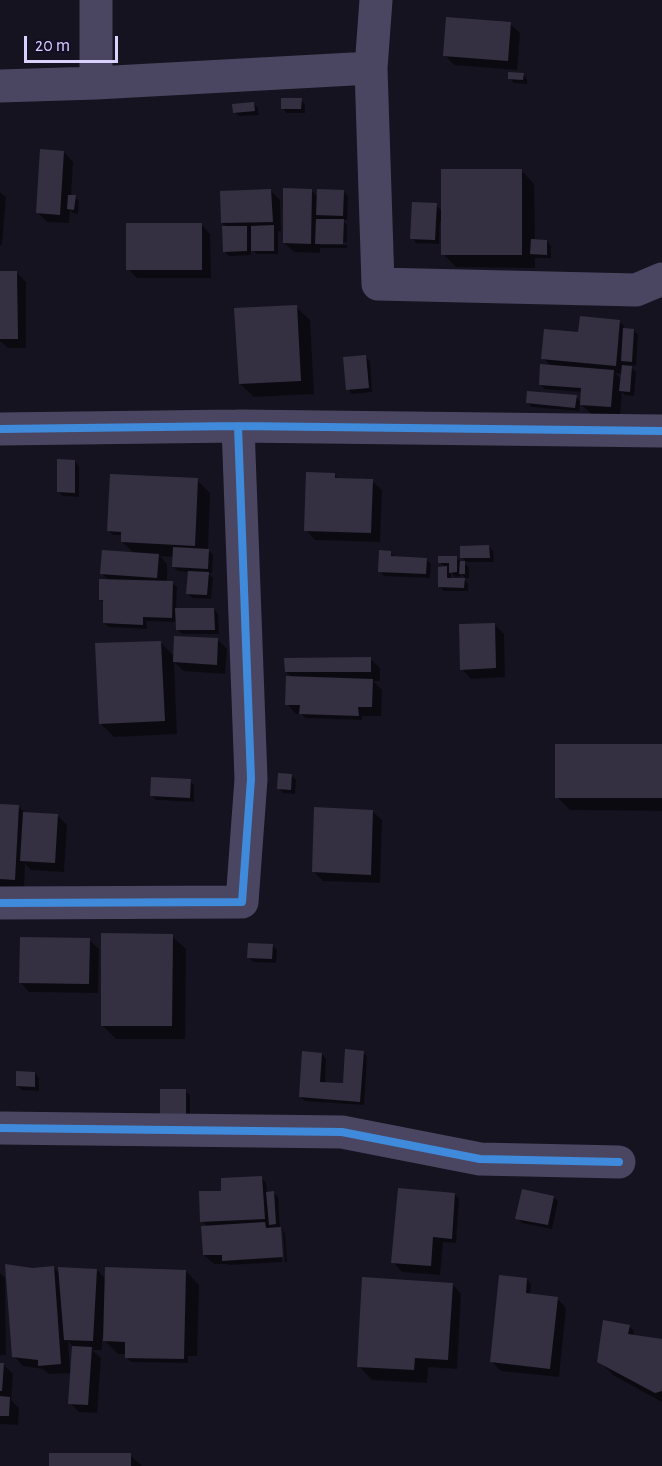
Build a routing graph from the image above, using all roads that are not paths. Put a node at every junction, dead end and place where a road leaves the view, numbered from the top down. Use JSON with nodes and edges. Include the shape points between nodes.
{"nodes":[{"id":1,"x":96,"y":0,"type":"edge"},
{"id":2,"x":376,"y":0,"type":"edge"},
{"id":3,"x":371,"y":68,"type":"junction"},
{"id":4,"x":96,"y":83,"type":"junction"},
{"id":5,"x":0,"y":86,"type":"edge"},
{"id":6,"x":662,"y":279,"type":"edge"},
{"id":7,"x":238,"y":426,"type":"junction"},
{"id":8,"x":0,"y":429,"type":"edge"},
{"id":9,"x":662,"y":431,"type":"edge"},
{"id":10,"x":0,"y":903,"type":"edge"},
{"id":11,"x":0,"y":1128,"type":"edge"},
{"id":12,"x":619,"y":1162,"type":"dead end"}],
"edges":[{"from":1,"to":4,"type":"street"},
{"from":2,"to":3,"type":"street"},
{"from":3,"to":4,"type":"street"},
{"from":3,"to":6,"type":"street","via":[[378,284],[636,290]]},
{"from":4,"to":5,"type":"street"},
{"from":7,"to":8,"type":"street"},
{"from":7,"to":9,"type":"street"},
{"from":7,"to":10,"type":"street","via":[[251,780],[242,902]]},
{"from":11,"to":12,"type":"street","via":[[342,1132],[480,1159]]}]}
